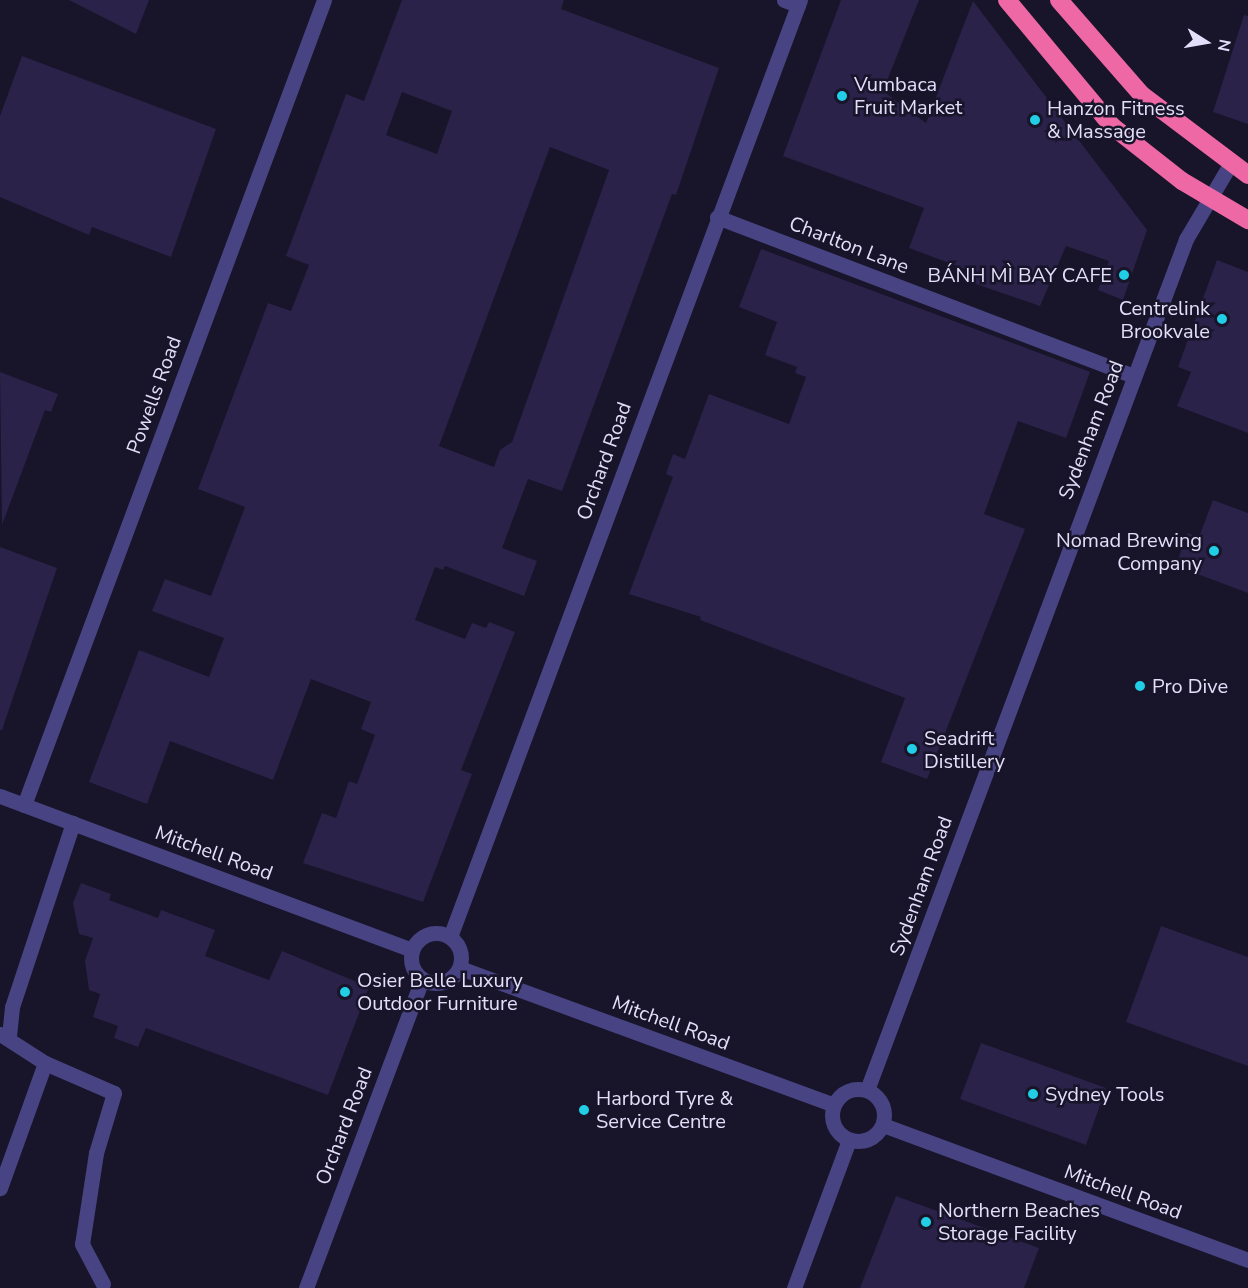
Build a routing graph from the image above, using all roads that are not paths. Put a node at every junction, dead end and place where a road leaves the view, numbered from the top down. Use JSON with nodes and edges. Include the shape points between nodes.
{"nodes":[{"id":1,"x":324,"y":0,"type":"edge"},
{"id":2,"x":1007,"y":0,"type":"edge"},
{"id":3,"x":1059,"y":0,"type":"edge"},
{"id":4,"x":794,"y":2,"type":"edge"},
{"id":5,"x":1231,"y":163,"type":"junction"},
{"id":6,"x":1248,"y":175,"type":"edge"},
{"id":7,"x":1210,"y":198,"type":"junction"},
{"id":8,"x":717,"y":217,"type":"junction"},
{"id":9,"x":1248,"y":220,"type":"edge"},
{"id":10,"x":1134,"y":376,"type":"junction"},
{"id":11,"x":0,"y":796,"type":"edge"},
{"id":12,"x":24,"y":805,"type":"junction"},
{"id":13,"x":73,"y":823,"type":"junction"},
{"id":14,"x":450,"y":937,"type":"junction"},
{"id":15,"x":412,"y":950,"type":"junction"},
{"id":16,"x":460,"y":968,"type":"junction"},
{"id":17,"x":422,"y":979,"type":"junction"},
{"id":18,"x":4,"y":1035,"type":"edge"},
{"id":19,"x":45,"y":1064,"type":"junction"},
{"id":20,"x":867,"y":1090,"type":"junction"},
{"id":21,"x":834,"y":1105,"type":"junction"},
{"id":22,"x":883,"y":1125,"type":"junction"},
{"id":23,"x":849,"y":1140,"type":"junction"},
{"id":24,"x":0,"y":1188,"type":"edge"},
{"id":25,"x":1248,"y":1262,"type":"edge"},
{"id":26,"x":1248,"y":1275,"type":"edge"},
{"id":27,"x":103,"y":1284,"type":"dead end"},
{"id":28,"x":306,"y":1288,"type":"edge"},
{"id":29,"x":794,"y":1288,"type":"edge"}],
"edges":[{"from":1,"to":12,"type":"street","name":"Powells Road"},
{"from":2,"to":7,"type":"highway","via":[[1112,126]]},
{"from":3,"to":5,"type":"highway","via":[[1142,95]]},
{"from":4,"to":8,"type":"street","name":"Orchard Road"},
{"from":5,"to":6,"type":"highway"},
{"from":5,"to":7,"type":"street","name":"Sydenham Road"},
{"from":7,"to":9,"type":"highway"},
{"from":7,"to":10,"type":"street","name":"Sydenham Road","via":[[1186,239]]},
{"from":8,"to":10,"type":"street","name":"Charlton Lane"},
{"from":8,"to":14,"type":"street","name":"Orchard Road"},
{"from":10,"to":20,"type":"street","name":"Sydenham Road"},
{"from":11,"to":12,"type":"street","name":"Mitchell Road"},
{"from":12,"to":13,"type":"street","name":"Mitchell Road"},
{"from":13,"to":15,"type":"street","name":"Mitchell Road"},
{"from":13,"to":18,"type":"street"},
{"from":14,"to":15,"type":"street","via":[[428,934]]},
{"from":14,"to":16,"type":"street","via":[[460,950]]},
{"from":15,"to":17,"type":"street","via":[[412,966]]},
{"from":16,"to":17,"type":"street","via":[[443,982]]},
{"from":16,"to":21,"type":"street","name":"Mitchell Road"},
{"from":17,"to":28,"type":"street","name":"Orchard Road"},
{"from":18,"to":19,"type":"street"},
{"from":19,"to":24,"type":"street"},
{"from":19,"to":27,"type":"street","via":[[114,1093],[96,1154],[82,1244]]},
{"from":20,"to":21,"type":"street","via":[[847,1091]]},
{"from":20,"to":22,"type":"street","via":[[882,1104]]},
{"from":21,"to":23,"type":"street","via":[[834,1127]]},
{"from":22,"to":23,"type":"street","via":[[867,1140]]},
{"from":22,"to":25,"type":"street","name":"Mitchell Road"},
{"from":23,"to":29,"type":"street"},
{"from":25,"to":26,"type":"street"}]}
